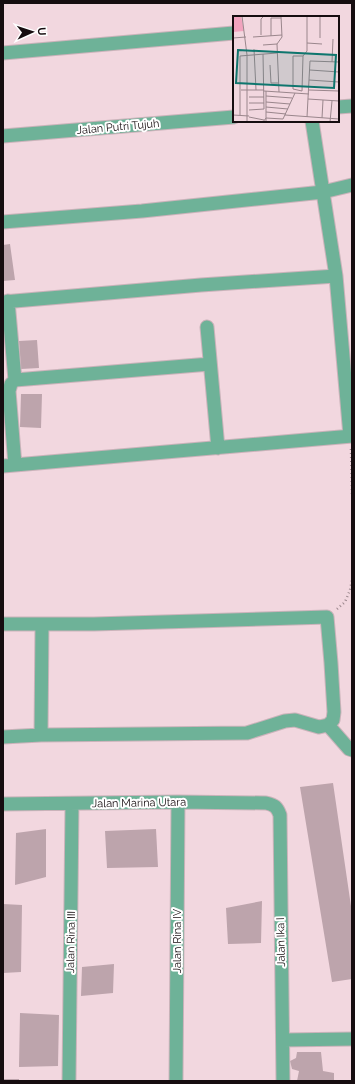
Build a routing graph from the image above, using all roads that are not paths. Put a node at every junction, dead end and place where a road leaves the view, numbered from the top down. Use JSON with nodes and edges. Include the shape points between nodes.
{"nodes":[{"id":1,"x":233,"y":33,"type":"edge"},
{"id":2,"x":3,"y":53,"type":"edge"},
{"id":3,"x":352,"y":106,"type":"edge"},
{"id":4,"x":339,"y":108,"type":"edge"},
{"id":5,"x":233,"y":117,"type":"edge"},
{"id":6,"x":312,"y":122,"type":"edge"},
{"id":7,"x":3,"y":136,"type":"edge"},
{"id":8,"x":352,"y":185,"type":"edge"},
{"id":9,"x":324,"y":192,"type":"junction"},
{"id":10,"x":3,"y":222,"type":"edge"},
{"id":11,"x":336,"y":276,"type":"junction"},
{"id":12,"x":6,"y":301,"type":"edge"},
{"id":13,"x":207,"y":327,"type":"dead end"},
{"id":14,"x":210,"y":364,"type":"junction"},
{"id":15,"x":15,"y":380,"type":"junction"},
{"id":16,"x":351,"y":436,"type":"edge"},
{"id":17,"x":218,"y":448,"type":"junction"},
{"id":18,"x":9,"y":466,"type":"edge"},
{"id":19,"x":3,"y":624,"type":"edge"},
{"id":20,"x":42,"y":624,"type":"junction"},
{"id":21,"x":328,"y":725,"type":"junction"},
{"id":22,"x":41,"y":735,"type":"junction"},
{"id":23,"x":3,"y":737,"type":"edge"},
{"id":24,"x":352,"y":750,"type":"edge"},
{"id":25,"x":178,"y":802,"type":"junction"},
{"id":26,"x":3,"y":804,"type":"edge"},
{"id":27,"x":72,"y":804,"type":"junction"},
{"id":28,"x":274,"y":805,"type":"joint"},
{"id":29,"x":352,"y":1039,"type":"edge"},
{"id":30,"x":283,"y":1040,"type":"junction"},
{"id":31,"x":69,"y":1081,"type":"edge"},
{"id":32,"x":176,"y":1081,"type":"edge"},
{"id":33,"x":283,"y":1081,"type":"edge"}],
"edges":[{"from":1,"to":2,"type":"street"},
{"from":3,"to":4,"type":"street"},
{"from":5,"to":7,"type":"street","name":"Jalan Putri Tujuh"},
{"from":6,"to":9,"type":"street"},
{"from":8,"to":9,"type":"street"},
{"from":9,"to":10,"type":"street"},
{"from":9,"to":11,"type":"street"},
{"from":11,"to":12,"type":"street"},
{"from":11,"to":16,"type":"street"},
{"from":12,"to":15,"type":"street"},
{"from":13,"to":14,"type":"street"},
{"from":14,"to":15,"type":"street"},
{"from":14,"to":17,"type":"street"},
{"from":15,"to":18,"type":"street","via":[[9,391]]},
{"from":16,"to":17,"type":"street"},
{"from":17,"to":18,"type":"street"},
{"from":19,"to":20,"type":"street"},
{"from":20,"to":21,"type":"street","via":[[327,617],[334,712],[333,720]]},
{"from":20,"to":22,"type":"street"},
{"from":21,"to":22,"type":"street","via":[[319,727],[295,720],[285,720],[247,733]]},
{"from":21,"to":24,"type":"street"},
{"from":22,"to":23,"type":"street"},
{"from":25,"to":27,"type":"street","name":"Jalan Marina Utara"},
{"from":25,"to":28,"type":"street","name":"Jalan Marina Utara"},
{"from":25,"to":32,"type":"street","name":"Jalan Rina IV"},
{"from":26,"to":27,"type":"street","name":"Jalan Marina Utara"},
{"from":27,"to":31,"type":"street","name":"Jalan Rina III"},
{"from":28,"to":30,"type":"street","name":"Jalan Ika I","via":[[280,815]]},
{"from":29,"to":30,"type":"street"},
{"from":30,"to":33,"type":"street","name":"Jalan Ika I"}]}
